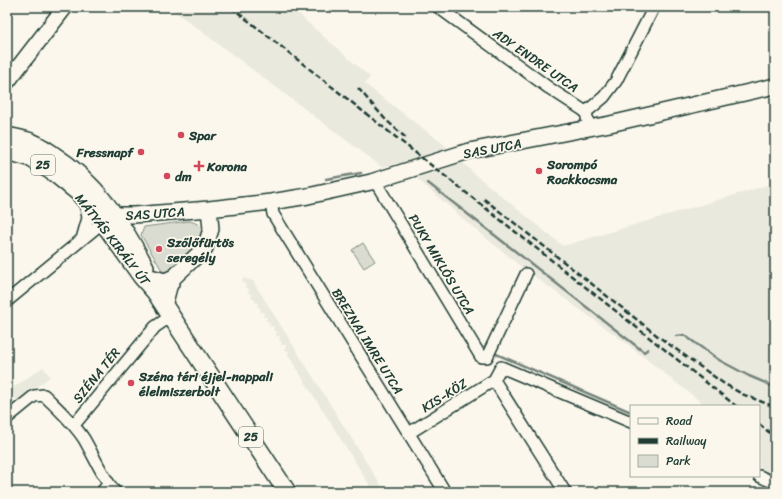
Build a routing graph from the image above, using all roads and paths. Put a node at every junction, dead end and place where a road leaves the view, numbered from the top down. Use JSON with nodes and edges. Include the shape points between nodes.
{"nodes":[{"id":1,"x":65,"y":7,"type":"edge"},
{"id":2,"x":438,"y":7,"type":"edge"},
{"id":3,"x":653,"y":7,"type":"edge"},
{"id":4,"x":7,"y":82,"type":"edge"},
{"id":5,"x":775,"y":86,"type":"edge"},
{"id":6,"x":586,"y":112,"type":"junction"},
{"id":7,"x":589,"y":128,"type":"junction"},
{"id":8,"x":7,"y":136,"type":"edge"},
{"id":9,"x":7,"y":151,"type":"edge"},
{"id":10,"x":375,"y":181,"type":"junction"},
{"id":11,"x":84,"y":198,"type":"junction"},
{"id":12,"x":271,"y":202,"type":"junction"},
{"id":13,"x":209,"y":209,"type":"junction"},
{"id":14,"x":109,"y":219,"type":"junction"},
{"id":15,"x":82,"y":239,"type":"junction"},
{"id":16,"x":526,"y":274,"type":"dead end"},
{"id":17,"x":150,"y":277,"type":"junction"},
{"id":18,"x":174,"y":277,"type":"junction"},
{"id":19,"x":7,"y":301,"type":"edge"},
{"id":20,"x":164,"y":305,"type":"junction"},
{"id":21,"x":494,"y":380,"type":"junction"},
{"id":22,"x":7,"y":418,"type":"edge"},
{"id":23,"x":630,"y":422,"type":"edge"},
{"id":24,"x":74,"y":425,"type":"junction"},
{"id":25,"x":408,"y":433,"type":"junction"},
{"id":26,"x":760,"y":476,"type":"edge"},
{"id":27,"x":775,"y":483,"type":"edge"},
{"id":28,"x":108,"y":489,"type":"edge"},
{"id":29,"x":288,"y":492,"type":"edge"},
{"id":30,"x":445,"y":492,"type":"edge"},
{"id":31,"x":564,"y":492,"type":"edge"}],
"edges":[{"from":1,"to":4,"type":"main road"},
{"from":2,"to":6,"type":"street","name":"ADY ENDRE UTCA"},
{"from":3,"to":6,"type":"street","via":[[616,81],[604,97]]},
{"from":5,"to":7,"type":"main road","name":"SAS UTCA"},
{"from":6,"to":7,"type":"street"},
{"from":7,"to":10,"type":"main road","name":"SAS UTCA","via":[[469,151]]},
{"from":8,"to":14,"type":"main road","name":"MÁTYÁS KIRÁLY ÚT","number":"25","via":[[31,142],[60,159],[101,197]]},
{"from":9,"to":11,"type":"main road","name":"MÁTYÁS KIRÁLY ÚT","number":"25","via":[[29,157],[53,172]]},
{"from":10,"to":12,"type":"main road","name":"SAS UTCA"},
{"from":10,"to":16,"type":"street","name":"PUKY MIKLÓS UTCA","via":[[481,357],[487,357]]},
{"from":11,"to":14,"type":"main road","name":"MÁTYÁS KIRÁLY ÚT","number":"25"},
{"from":11,"to":15,"type":"street","via":[[88,218]]},
{"from":12,"to":13,"type":"main road","name":"SAS UTCA"},
{"from":12,"to":25,"type":"street","name":"BREZNAI IMRE UTCA","via":[[273,214]]},
{"from":13,"to":14,"type":"main road","name":"SAS UTCA"},
{"from":13,"to":18,"type":"main road","via":[[211,229],[204,248]]},
{"from":14,"to":15,"type":"street"},
{"from":14,"to":17,"type":"main road","name":"MÁTYÁS KIRÁLY ÚT","number":"25","via":[[129,237]]},
{"from":14,"to":20,"type":"main road","name":"MÁTYÁS KIRÁLY ÚT","number":"25","via":[[142,278]]},
{"from":15,"to":19,"type":"street"},
{"from":17,"to":18,"type":"main road","via":[[165,281]]},
{"from":17,"to":20,"type":"main road","name":"MÁTYÁS KIRÁLY ÚT","number":"25"},
{"from":18,"to":20,"type":"main road","via":[[168,287]]},
{"from":20,"to":24,"type":"street","name":"SZÉNA TÉR","via":[[155,327]]},
{"from":20,"to":29,"type":"main road","name":"MÁTYÁS KIRÁLY ÚT","number":"25"},
{"from":21,"to":23,"type":"street","via":[[501,367]]},
{"from":21,"to":25,"type":"street","name":"KIS-KÖZ"},
{"from":21,"to":31,"type":"street"},
{"from":22,"to":24,"type":"street","name":"SZÉNA TÉR","via":[[34,396],[44,395]]},
{"from":24,"to":28,"type":"street","via":[[84,439]]},
{"from":25,"to":30,"type":"street","name":"BREZNAI IMRE UTCA"},
{"from":26,"to":27,"type":"street"}]}
